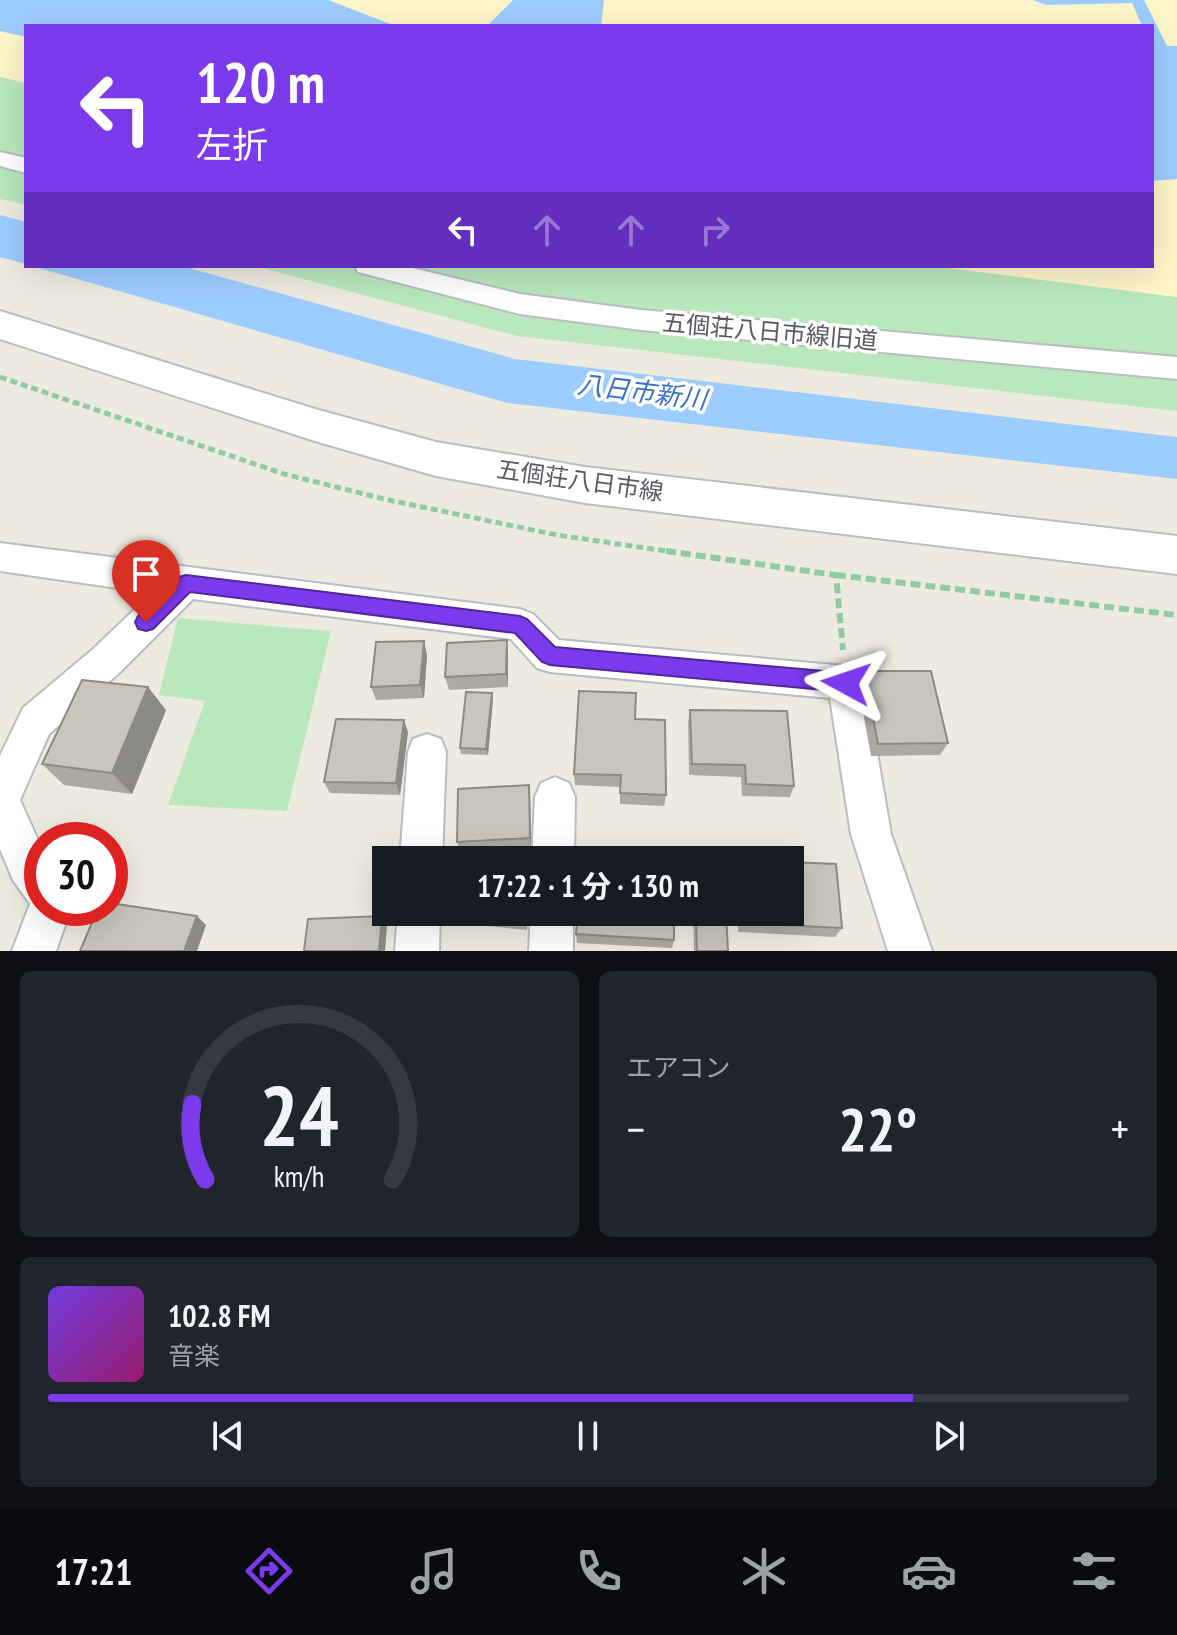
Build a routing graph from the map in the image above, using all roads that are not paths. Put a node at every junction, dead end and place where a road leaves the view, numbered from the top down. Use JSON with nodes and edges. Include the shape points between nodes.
{"nodes":[{"id":1,"x":0,"y":159,"type":"edge"},
{"id":2,"x":24,"y":165,"type":"edge"},
{"id":3,"x":376,"y":268,"type":"edge"},
{"id":4,"x":0,"y":325,"type":"edge"},
{"id":5,"x":1177,"y":368,"type":"edge"},
{"id":6,"x":1177,"y":555,"type":"edge"},
{"id":7,"x":0,"y":557,"type":"edge"},
{"id":8,"x":186,"y":583,"type":"junction"},
{"id":9,"x":427,"y":752,"type":"dead end"},
{"id":10,"x":555,"y":797,"type":"dead end"},
{"id":11,"x":0,"y":800,"type":"edge"},
{"id":12,"x":422,"y":846,"type":"edge"},
{"id":13,"x":553,"y":846,"type":"edge"},
{"id":14,"x":24,"y":856,"type":"edge"},
{"id":15,"x":43,"y":926,"type":"edge"},
{"id":16,"x":418,"y":926,"type":"edge"},
{"id":17,"x":552,"y":926,"type":"edge"},
{"id":18,"x":34,"y":951,"type":"edge"},
{"id":19,"x":417,"y":951,"type":"edge"},
{"id":20,"x":551,"y":951,"type":"edge"},
{"id":21,"x":910,"y":951,"type":"edge"}],
"edges":[{"from":1,"to":2,"type":"street"},
{"from":3,"to":5,"type":"street","name":"五個荘八日市線旧道","via":[[520,304],[641,320]]},
{"from":4,"to":6,"type":"main road","name":"五個荘八日市線","via":[[436,459],[585,485]]},
{"from":7,"to":8,"type":"street"},
{"from":8,"to":11,"type":"street","via":[[36,721]]},
{"from":8,"to":21,"type":"street","via":[[520,625],[550,656],[846,683],[871,834]]},
{"from":9,"to":12,"type":"street"},
{"from":10,"to":13,"type":"street"},
{"from":11,"to":14,"type":"street"},
{"from":15,"to":18,"type":"street"},
{"from":16,"to":19,"type":"street"},
{"from":17,"to":20,"type":"street"}]}
